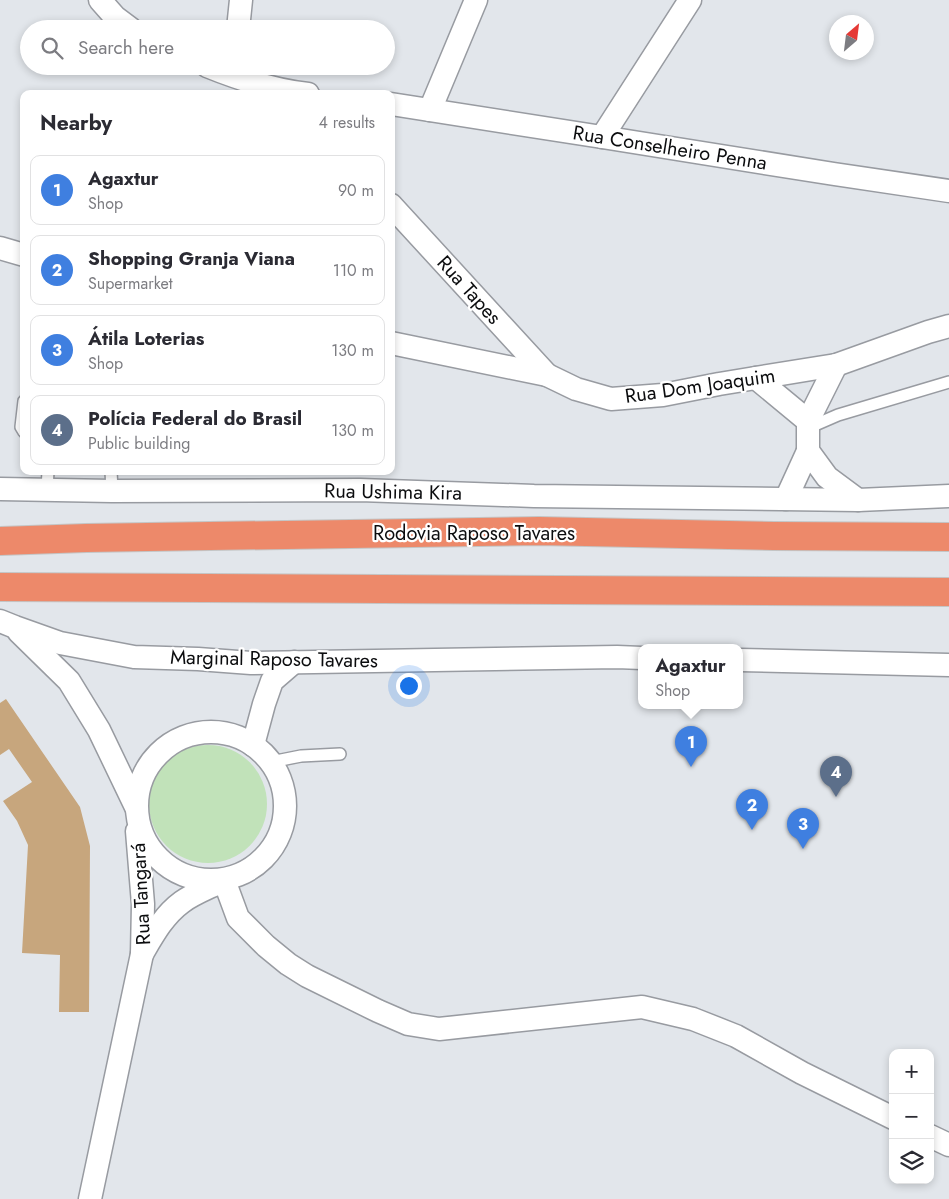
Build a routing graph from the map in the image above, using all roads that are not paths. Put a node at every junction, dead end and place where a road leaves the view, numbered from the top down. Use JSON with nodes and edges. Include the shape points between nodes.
{"nodes":[{"id":1,"x":100,"y":0,"type":"edge"},
{"id":2,"x":241,"y":0,"type":"edge"},
{"id":3,"x":476,"y":0,"type":"edge"},
{"id":4,"x":690,"y":0,"type":"edge"},
{"id":5,"x":119,"y":20,"type":"edge"},
{"id":6,"x":239,"y":20,"type":"edge"},
{"id":7,"x":245,"y":75,"type":"edge"},
{"id":8,"x":288,"y":90,"type":"edge"},
{"id":9,"x":395,"y":105,"type":"edge"},
{"id":10,"x":430,"y":110,"type":"junction"},
{"id":11,"x":602,"y":137,"type":"junction"},
{"id":12,"x":949,"y":191,"type":"edge"},
{"id":13,"x":395,"y":209,"type":"edge"},
{"id":14,"x":0,"y":248,"type":"edge"},
{"id":15,"x":20,"y":254,"type":"edge"},
{"id":16,"x":949,"y":326,"type":"edge"},
{"id":17,"x":395,"y":344,"type":"edge"},
{"id":18,"x":836,"y":365,"type":"junction"},
{"id":19,"x":547,"y":375,"type":"junction"},
{"id":20,"x":756,"y":378,"type":"junction"},
{"id":21,"x":949,"y":382,"type":"edge"},
{"id":22,"x":808,"y":424,"type":"junction"},
{"id":23,"x":808,"y":451,"type":"junction"},
{"id":24,"x":48,"y":481,"type":"edge"},
{"id":25,"x":112,"y":481,"type":"edge"},
{"id":26,"x":0,"y":489,"type":"edge"},
{"id":27,"x":949,"y":496,"type":"edge"},
{"id":28,"x":786,"y":498,"type":"junction"},
{"id":29,"x":858,"y":500,"type":"junction"},
{"id":30,"x":949,"y":537,"type":"edge"},
{"id":31,"x":0,"y":541,"type":"edge"},
{"id":32,"x":0,"y":587,"type":"edge"},
{"id":33,"x":949,"y":592,"type":"edge"},
{"id":34,"x":7,"y":624,"type":"edge"},
{"id":35,"x":638,"y":658,"type":"edge"},
{"id":36,"x":743,"y":660,"type":"edge"},
{"id":37,"x":294,"y":662,"type":"junction"},
{"id":38,"x":949,"y":665,"type":"edge"},
{"id":39,"x":253,"y":745,"type":"junction"},
{"id":40,"x":340,"y":754,"type":"dead end"},
{"id":41,"x":271,"y":762,"type":"junction"},
{"id":42,"x":136,"y":811,"type":"junction"},
{"id":43,"x":224,"y":880,"type":"junction"},
{"id":44,"x":142,"y":954,"type":"junction"},
{"id":45,"x":889,"y":1116,"type":"edge"},
{"id":46,"x":934,"y":1138,"type":"edge"},
{"id":47,"x":949,"y":1145,"type":"edge"},
{"id":48,"x":90,"y":1199,"type":"edge"}],
"edges":[{"from":1,"to":5,"type":"street"},
{"from":2,"to":6,"type":"street"},
{"from":3,"to":10,"type":"street"},
{"from":4,"to":11,"type":"street"},
{"from":7,"to":8,"type":"street"},
{"from":9,"to":10,"type":"street","name":"Rua Conselheiro Penna"},
{"from":10,"to":11,"type":"street","name":"Rua Conselheiro Penna"},
{"from":11,"to":12,"type":"street","name":"Rua Conselheiro Penna"},
{"from":13,"to":19,"type":"street","name":"Rua Tapes"},
{"from":14,"to":15,"type":"street"},
{"from":16,"to":18,"type":"street","name":"Rua Dom Joaquim"},
{"from":17,"to":19,"type":"street","name":"Rua Dom Joaquim"},
{"from":18,"to":20,"type":"street","name":"Rua Dom Joaquim"},
{"from":18,"to":22,"type":"street"},
{"from":19,"to":20,"type":"street","name":"Rua Dom Joaquim","via":[[576,389],[611,399],[663,395]]},
{"from":20,"to":22,"type":"street"},
{"from":21,"to":22,"type":"lane"},
{"from":22,"to":23,"type":"street"},
{"from":23,"to":28,"type":"street"},
{"from":23,"to":29,"type":"street","via":[[827,477]]},
{"from":24,"to":25,"type":"street","name":"Rua Ushima Kira"},
{"from":24,"to":26,"type":"street","name":"Rua Ushima Kira"},
{"from":25,"to":28,"type":"street","name":"Rua Ushima Kira","via":[[534,496]]},
{"from":27,"to":29,"type":"street","name":"Rua Ushima Kira"},
{"from":28,"to":29,"type":"street","name":"Rua Ushima Kira"},
{"from":30,"to":31,"type":"highway","name":"Rodovia Raposo Tavares","via":[[539,531]]},
{"from":32,"to":33,"type":"highway"},
{"from":34,"to":37,"type":"street","name":"Marginal Raposo Tavares","via":[[60,643],[134,657]]},
{"from":34,"to":42,"type":"street","via":[[69,681],[99,730]]},
{"from":35,"to":37,"type":"street","name":"Marginal Raposo Tavares"},
{"from":36,"to":38,"type":"street"},
{"from":37,"to":39,"type":"street","via":[[272,681]]},
{"from":39,"to":41,"type":"street"},
{"from":39,"to":42,"type":"street","via":[[235,736],[215,732],[194,733],[175,740],[146,768],[138,787]]},
{"from":40,"to":41,"type":"lane","via":[[301,756]]},
{"from":41,"to":43,"type":"street","via":[[282,784],[286,809],[281,834],[268,856],[248,872]]},
{"from":42,"to":43,"type":"street","via":[[143,838],[157,858],[176,873],[200,880]]},
{"from":42,"to":44,"type":"street","name":"Rua Tangará","via":[[143,904]]},
{"from":43,"to":44,"type":"street","name":"Rua Tangará","via":[[184,900],[169,912]]},
{"from":43,"to":45,"type":"street","via":[[238,918],[288,964],[378,1012],[408,1024],[439,1029],[642,1007],[693,1019],[736,1036]]},
{"from":44,"to":48,"type":"street"},
{"from":46,"to":47,"type":"street"}]}
